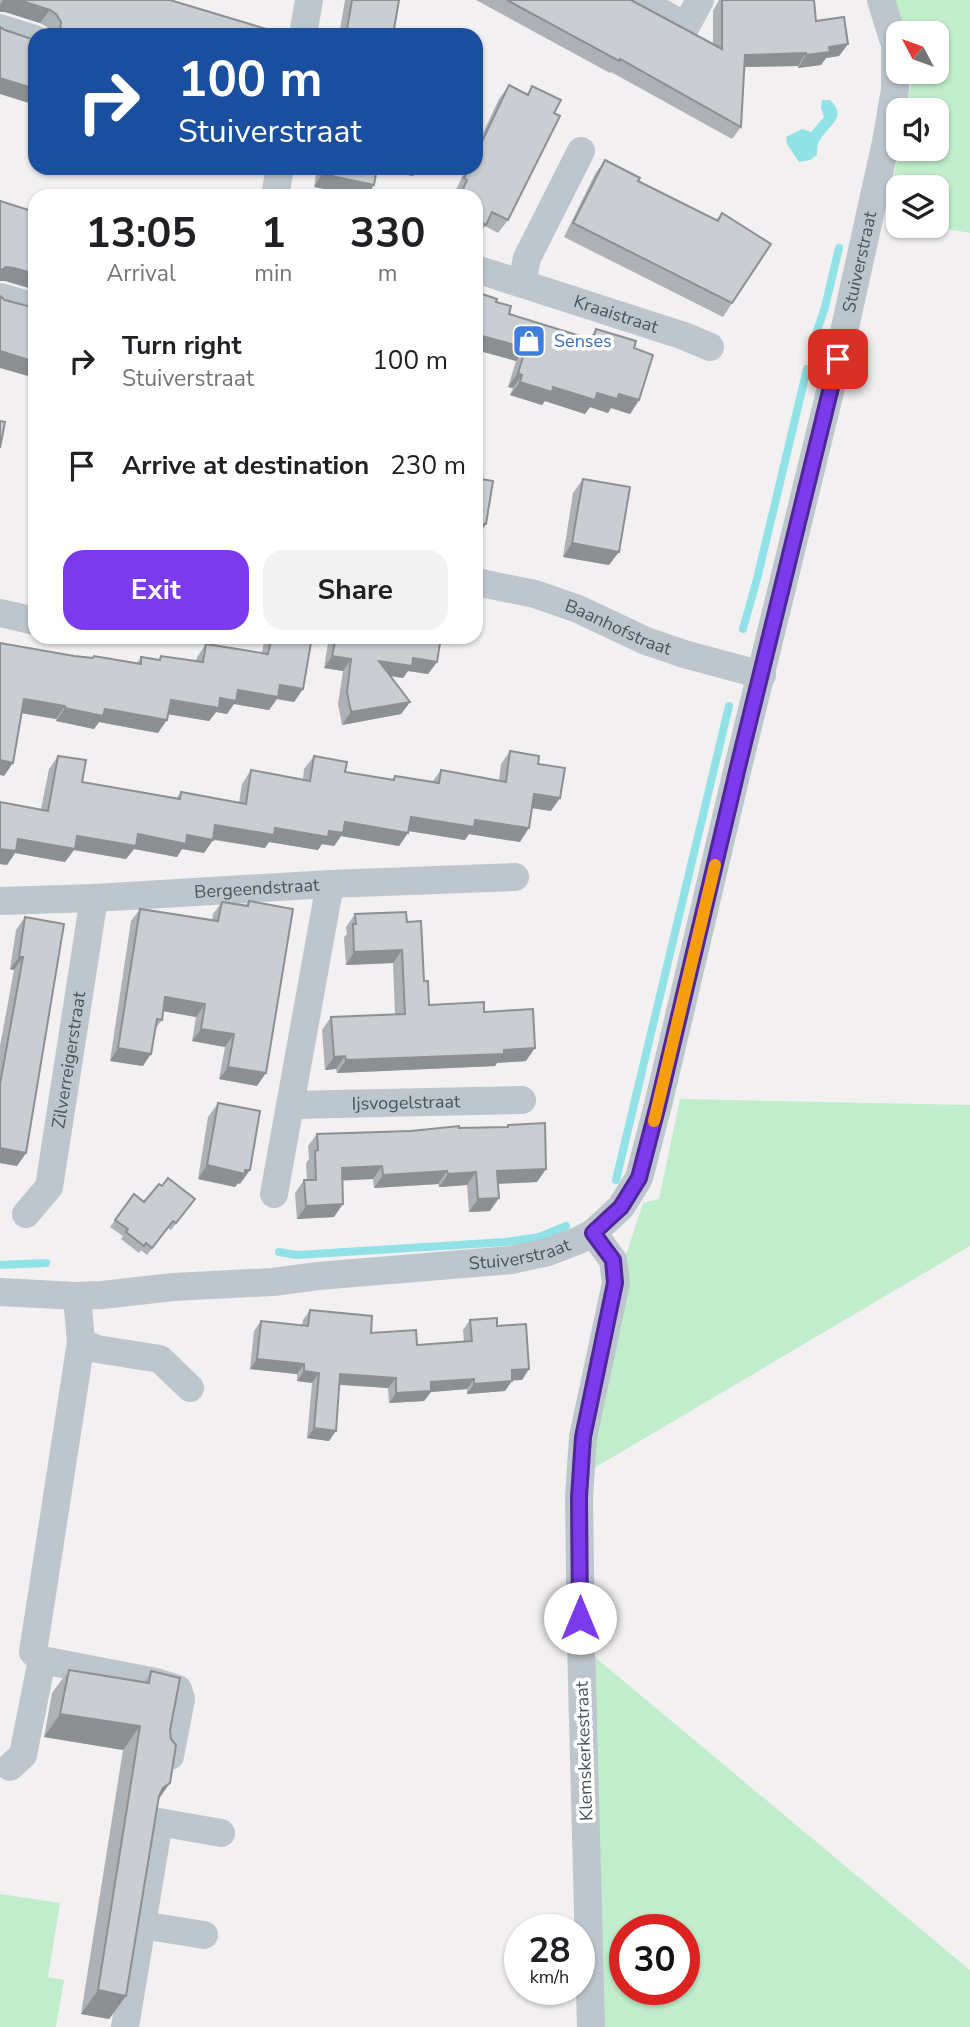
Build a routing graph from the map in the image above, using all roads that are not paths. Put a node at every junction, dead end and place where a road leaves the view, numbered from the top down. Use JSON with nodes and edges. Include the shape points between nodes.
{"nodes":[{"id":1,"x":309,"y":0,"type":"edge"},
{"id":2,"x":638,"y":0,"type":"edge"},
{"id":3,"x":700,"y":0,"type":"edge"},
{"id":4,"x":881,"y":0,"type":"edge"},
{"id":5,"x":0,"y":28,"type":"edge"},
{"id":6,"x":304,"y":28,"type":"edge"},
{"id":7,"x":28,"y":37,"type":"edge"},
{"id":8,"x":581,"y":151,"type":"dead end"},
{"id":9,"x":483,"y":271,"type":"edge"},
{"id":10,"x":522,"y":283,"type":"junction"},
{"id":11,"x":0,"y":297,"type":"edge"},
{"id":12,"x":28,"y":305,"type":"edge"},
{"id":13,"x":709,"y":347,"type":"dead end"},
{"id":14,"x":483,"y":583,"type":"edge"},
{"id":15,"x":0,"y":613,"type":"edge"},
{"id":16,"x":28,"y":619,"type":"edge"},
{"id":17,"x":762,"y":675,"type":"junction"},
{"id":18,"x":515,"y":877,"type":"dead end"},
{"id":19,"x":330,"y":884,"type":"junction"},
{"id":20,"x":94,"y":898,"type":"junction"},
{"id":21,"x":0,"y":901,"type":"edge"},
{"id":22,"x":522,"y":1100,"type":"dead end"},
{"id":23,"x":290,"y":1105,"type":"junction"},
{"id":24,"x":274,"y":1194,"type":"dead end"},
{"id":25,"x":26,"y":1214,"type":"dead end"},
{"id":26,"x":593,"y":1233,"type":"junction"},
{"id":27,"x":0,"y":1292,"type":"edge"},
{"id":28,"x":77,"y":1296,"type":"junction"},
{"id":29,"x":81,"y":1342,"type":"junction"},
{"id":30,"x":190,"y":1388,"type":"dead end"},
{"id":31,"x":42,"y":1660,"type":"junction"},
{"id":32,"x":170,"y":1756,"type":"edge"},
{"id":33,"x":10,"y":1767,"type":"dead end"},
{"id":34,"x":221,"y":1833,"type":"dead end"},
{"id":35,"x":142,"y":1925,"type":"junction"},
{"id":36,"x":204,"y":1935,"type":"dead end"},
{"id":37,"x":125,"y":2027,"type":"edge"},
{"id":38,"x":591,"y":2027,"type":"edge"}],
"edges":[{"from":1,"to":6,"type":"street"},
{"from":2,"to":3,"type":"street","via":[[686,26]]},
{"from":4,"to":17,"type":"street","name":"Stuiverstraat","via":[[895,45],[895,90],[886,142]]},
{"from":5,"to":7,"type":"street"},
{"from":8,"to":10,"type":"street","via":[[527,258]]},
{"from":9,"to":10,"type":"street","name":"Kraaistraat"},
{"from":10,"to":13,"type":"street","name":"Kraaistraat"},
{"from":11,"to":12,"type":"street"},
{"from":14,"to":17,"type":"street","name":"Baanhofstraat","via":[[535,594],[646,641]]},
{"from":15,"to":16,"type":"street"},
{"from":17,"to":26,"type":"street","name":"Stuiverstraat","via":[[639,1178],[621,1207]]},
{"from":18,"to":19,"type":"street","name":"Bergeendstraat"},
{"from":19,"to":20,"type":"street","name":"Bergeendstraat"},
{"from":19,"to":23,"type":"street"},
{"from":20,"to":21,"type":"street","name":"Bergeendstraat"},
{"from":20,"to":25,"type":"street","name":"Zilverreigerstraat","via":[[49,1187]]},
{"from":22,"to":23,"type":"street","name":"Ijsvogelstraat"},
{"from":23,"to":24,"type":"street"},
{"from":26,"to":28,"type":"street","name":"Stuiverstraat","via":[[548,1252],[511,1260]]},
{"from":26,"to":38,"type":"street","name":"Klemskerkestraat","via":[[613,1260],[615,1283],[583,1437],[579,1497]]},
{"from":27,"to":28,"type":"street","name":"Stuiverstraat"},
{"from":28,"to":29,"type":"street"},
{"from":29,"to":30,"type":"street","via":[[160,1359]]},
{"from":29,"to":31,"type":"street","via":[[33,1652]]},
{"from":31,"to":32,"type":"street","via":[[178,1689],[181,1699]]},
{"from":31,"to":33,"type":"street","via":[[23,1755]]},
{"from":34,"to":35,"type":"street","via":[[159,1822]]},
{"from":35,"to":36,"type":"street"},
{"from":35,"to":37,"type":"street"}]}
